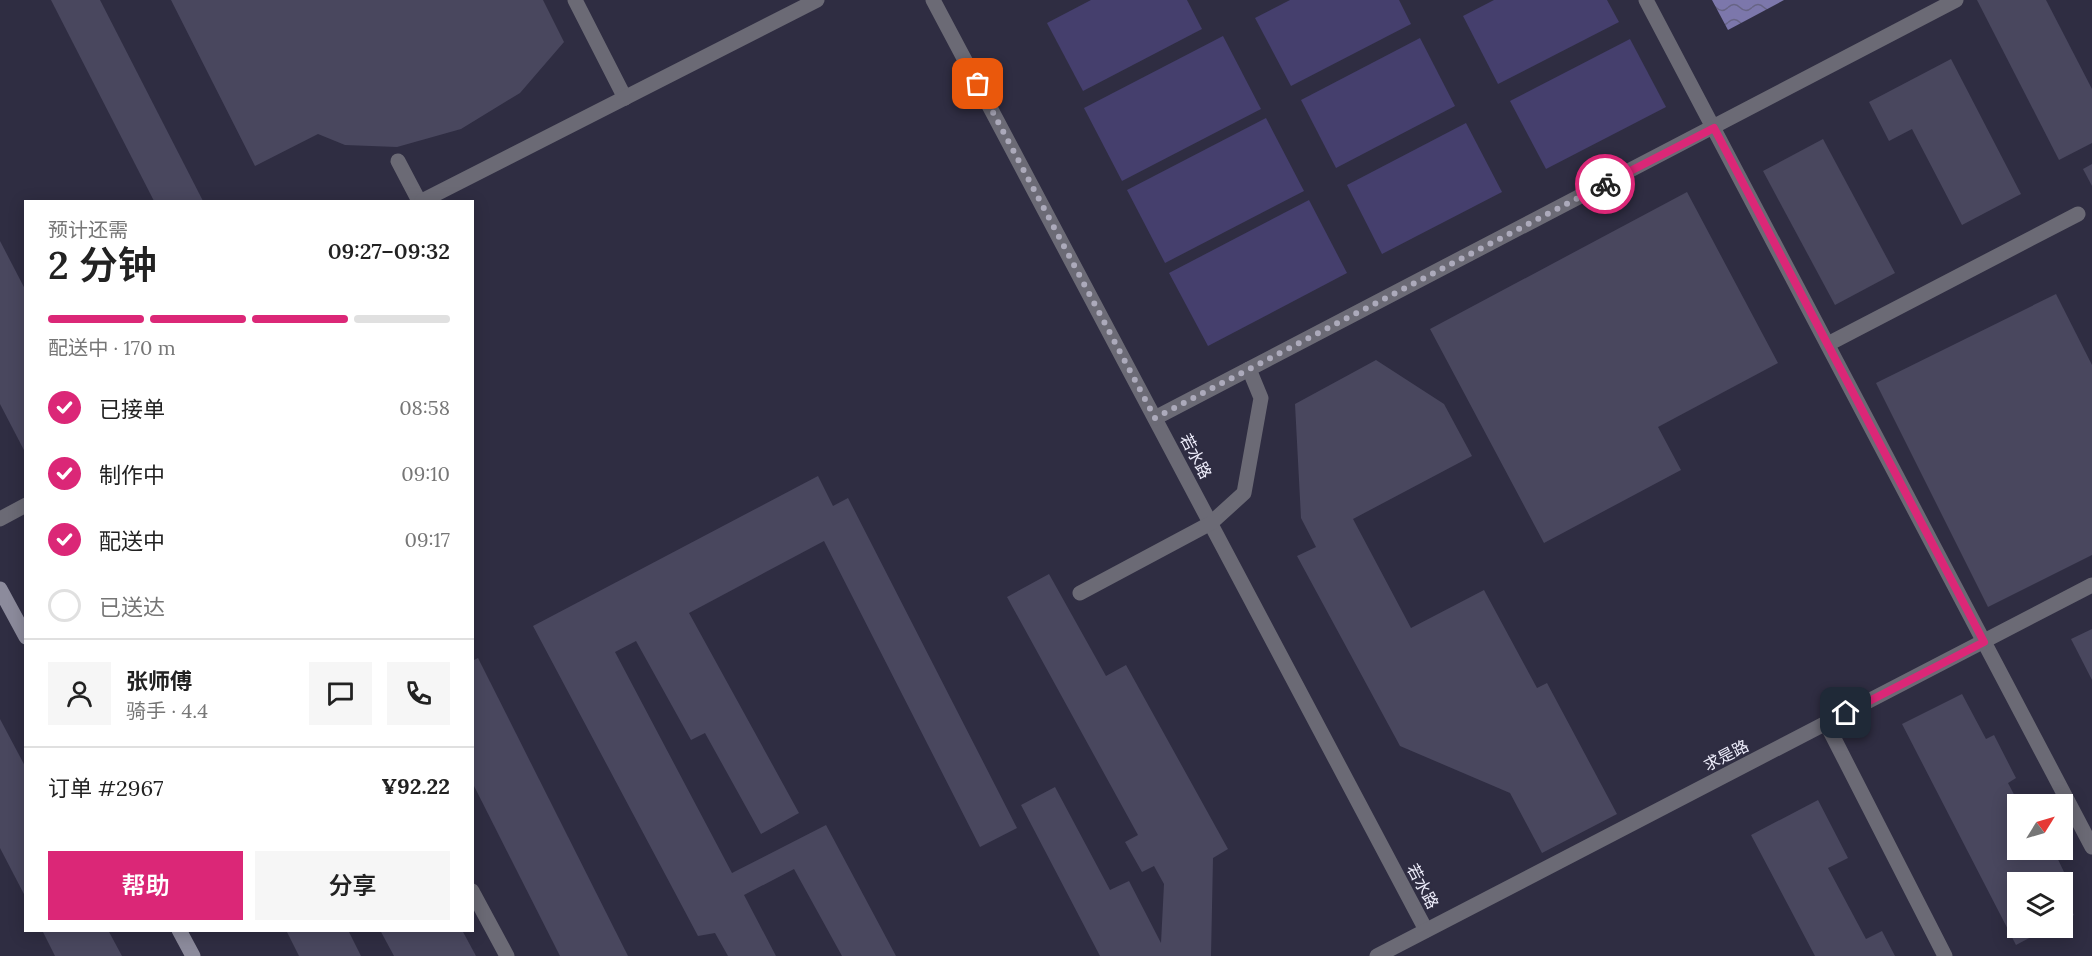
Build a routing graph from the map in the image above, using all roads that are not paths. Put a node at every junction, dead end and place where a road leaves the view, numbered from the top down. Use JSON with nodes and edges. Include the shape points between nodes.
{"nodes":[{"id":1,"x":575,"y":0,"type":"edge"},
{"id":2,"x":817,"y":0,"type":"edge"},
{"id":3,"x":933,"y":0,"type":"edge"},
{"id":4,"x":1647,"y":0,"type":"edge"},
{"id":5,"x":1956,"y":0,"type":"edge"},
{"id":6,"x":625,"y":98,"type":"junction"},
{"id":7,"x":1714,"y":128,"type":"junction"},
{"id":8,"x":398,"y":161,"type":"dead end"},
{"id":9,"x":420,"y":200,"type":"edge"},
{"id":10,"x":423,"y":200,"type":"edge"},
{"id":11,"x":2078,"y":214,"type":"dead end"},
{"id":12,"x":1828,"y":344,"type":"junction"},
{"id":13,"x":1249,"y":369,"type":"junction"},
{"id":14,"x":1155,"y":418,"type":"junction"},
{"id":15,"x":24,"y":506,"type":"edge"},
{"id":16,"x":0,"y":519,"type":"edge"},
{"id":17,"x":1211,"y":523,"type":"junction"},
{"id":18,"x":2092,"y":585,"type":"edge"},
{"id":19,"x":0,"y":589,"type":"edge"},
{"id":20,"x":1080,"y":593,"type":"dead end"},
{"id":21,"x":24,"y":633,"type":"edge"},
{"id":22,"x":1984,"y":642,"type":"junction"},
{"id":23,"x":1826,"y":723,"type":"junction"},
{"id":24,"x":2092,"y":847,"type":"edge"},
{"id":25,"x":474,"y":895,"type":"edge"},
{"id":26,"x":1426,"y":930,"type":"junction"},
{"id":27,"x":180,"y":932,"type":"edge"},
{"id":28,"x":193,"y":956,"type":"edge"},
{"id":29,"x":507,"y":956,"type":"edge"},
{"id":30,"x":1377,"y":956,"type":"edge"},
{"id":31,"x":1945,"y":956,"type":"edge"}],
"edges":[{"from":1,"to":6,"type":"lane"},
{"from":2,"to":6,"type":"lane"},
{"from":3,"to":14,"type":"lane","name":"若水路"},
{"from":4,"to":7,"type":"lane"},
{"from":5,"to":7,"type":"lane"},
{"from":6,"to":10,"type":"lane"},
{"from":7,"to":12,"type":"lane"},
{"from":7,"to":13,"type":"lane"},
{"from":8,"to":9,"type":"lane"},
{"from":11,"to":12,"type":"lane"},
{"from":12,"to":22,"type":"lane"},
{"from":13,"to":14,"type":"lane"},
{"from":13,"to":17,"type":"lane","via":[[1261,398],[1244,493]]},
{"from":14,"to":17,"type":"lane","name":"若水路"},
{"from":15,"to":16,"type":"lane"},
{"from":17,"to":20,"type":"lane"},
{"from":17,"to":26,"type":"lane","name":"若水路"},
{"from":18,"to":22,"type":"lane","name":"求是路"},
{"from":19,"to":21,"type":"street"},
{"from":22,"to":23,"type":"lane","name":"求是路"},
{"from":22,"to":24,"type":"lane"},
{"from":23,"to":26,"type":"lane","name":"求是路"},
{"from":23,"to":31,"type":"lane"},
{"from":25,"to":29,"type":"lane"},
{"from":26,"to":30,"type":"lane","name":"求是路"},
{"from":27,"to":28,"type":"street"}]}
